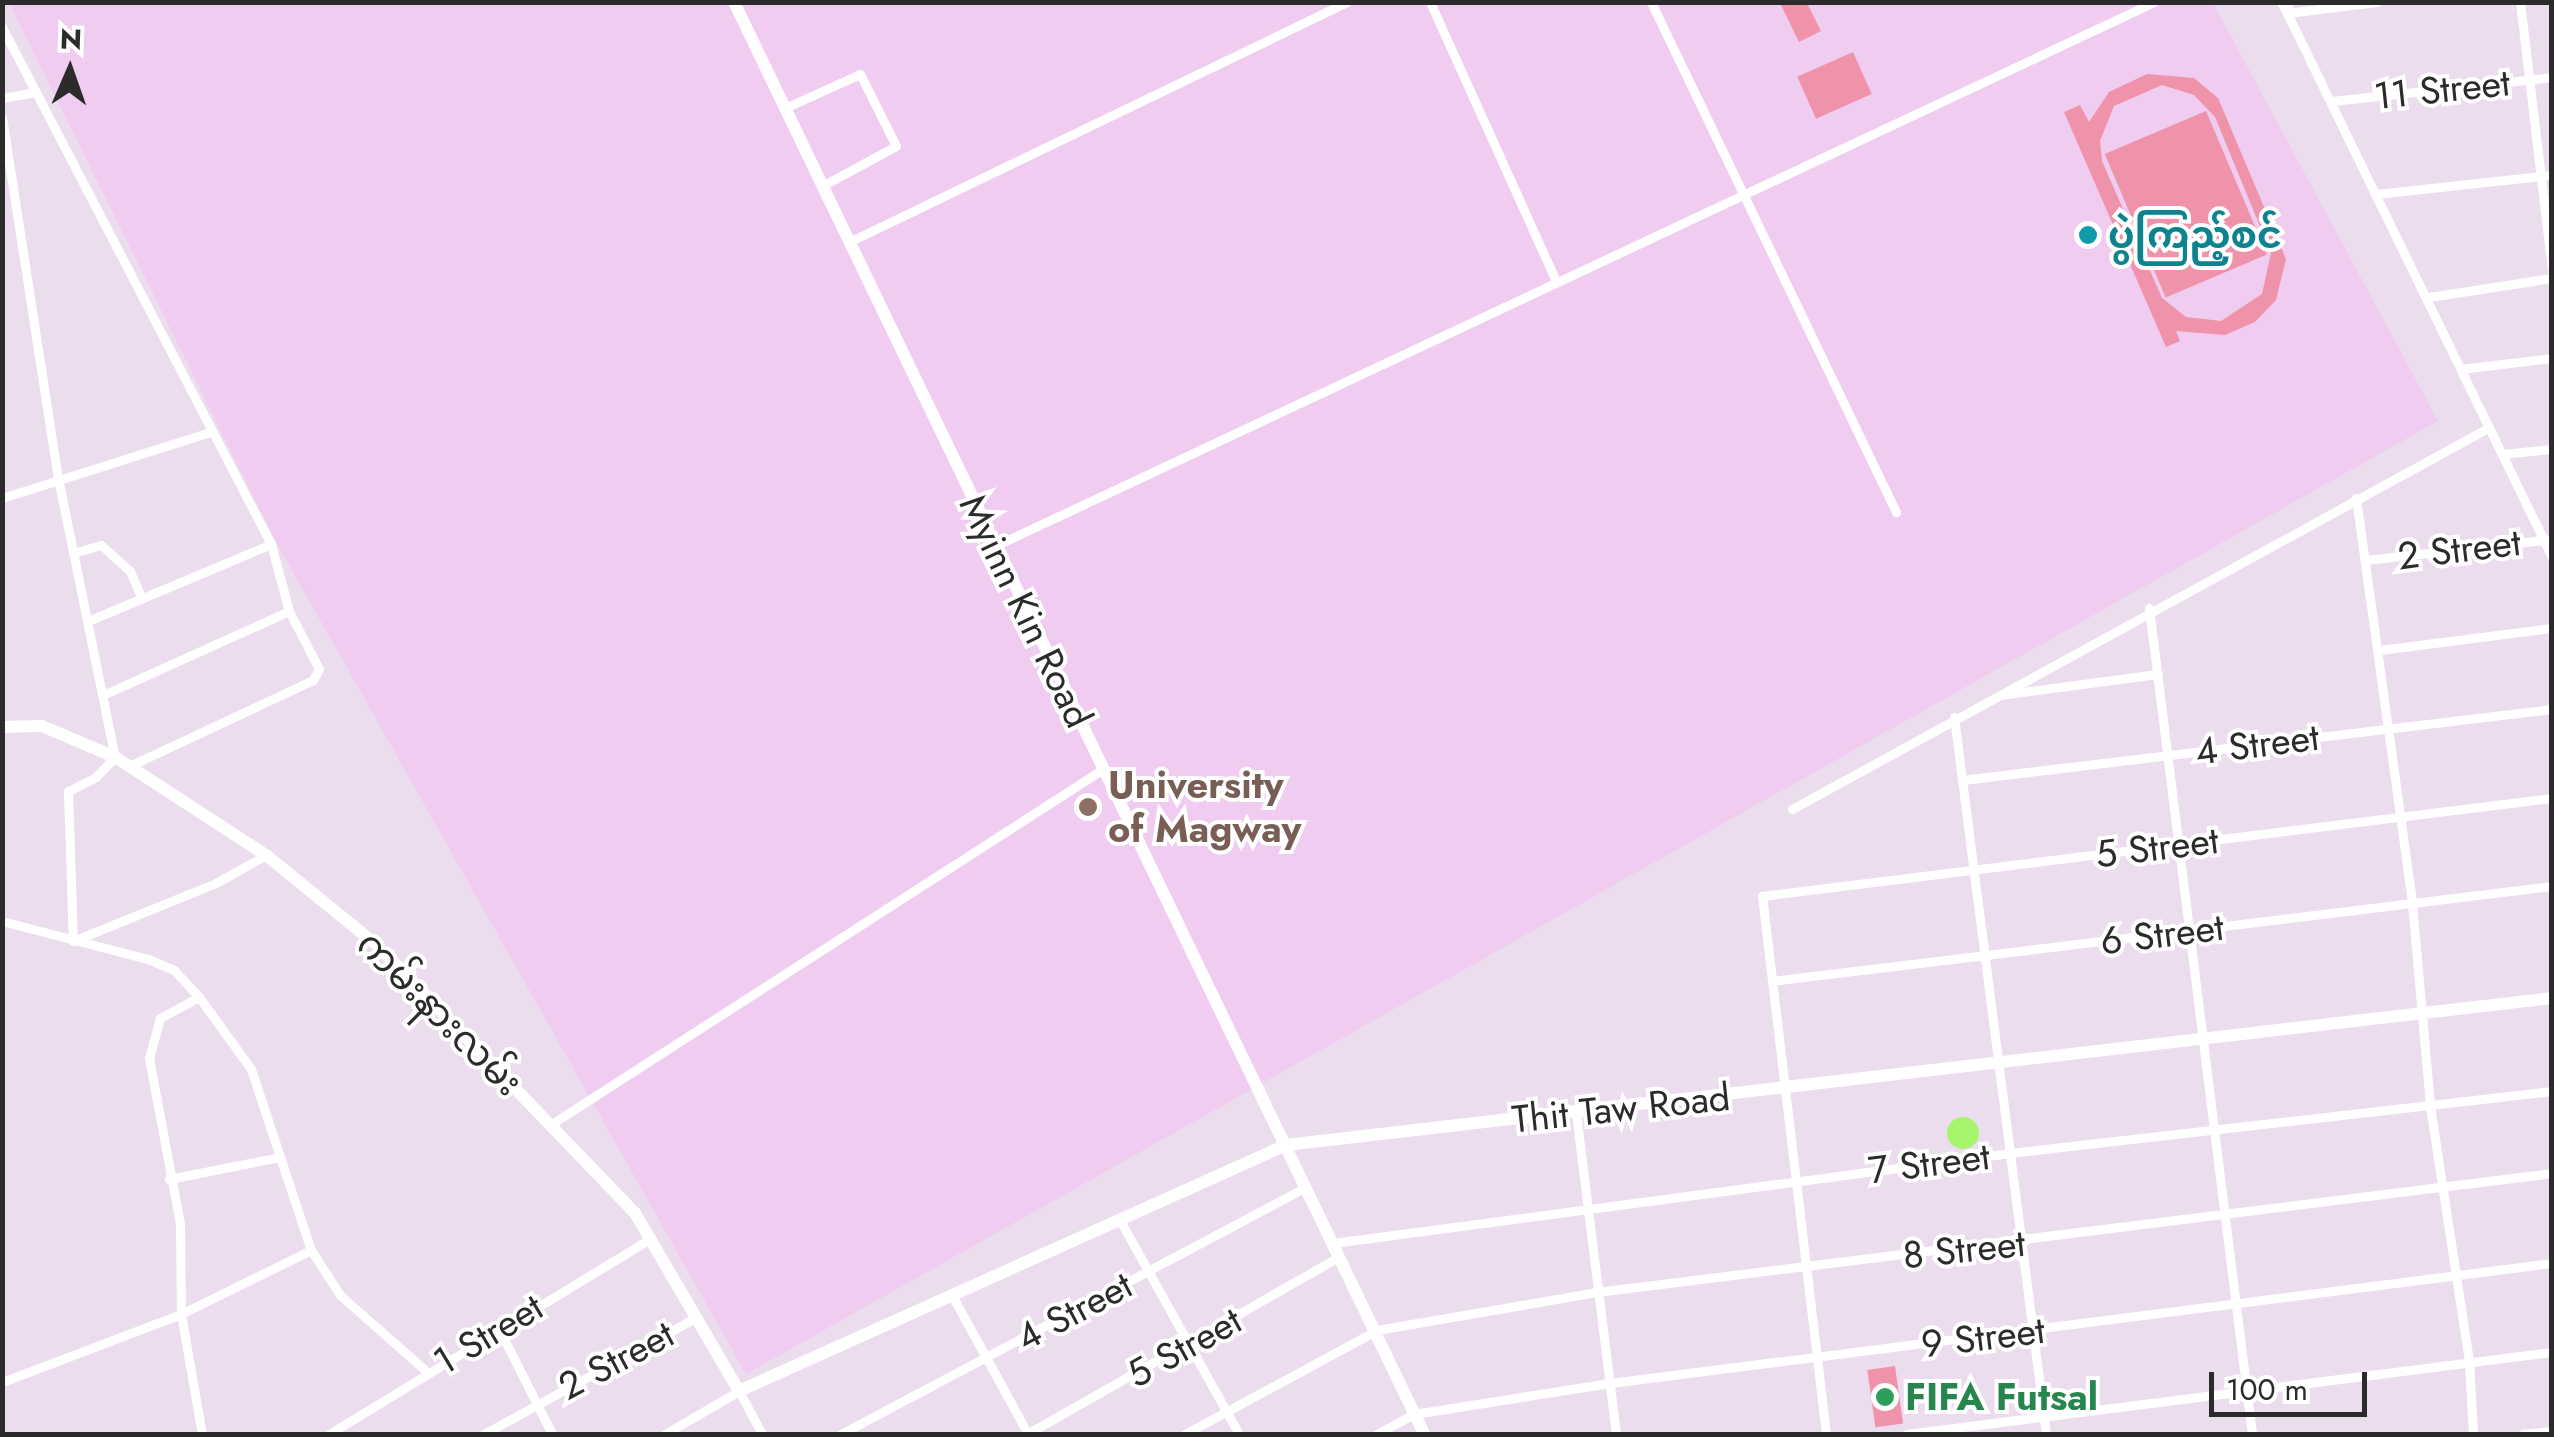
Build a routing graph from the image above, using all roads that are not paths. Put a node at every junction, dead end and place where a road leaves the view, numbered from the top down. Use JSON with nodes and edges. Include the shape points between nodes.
{"nodes":[{"id":1,"x":734,"y":2,"type":"edge"},
{"id":2,"x":1347,"y":2,"type":"edge"},
{"id":3,"x":1430,"y":2,"type":"edge"},
{"id":4,"x":1651,"y":2,"type":"edge"},
{"id":5,"x":2154,"y":2,"type":"edge"},
{"id":6,"x":2376,"y":2,"type":"edge"},
{"id":7,"x":2520,"y":2,"type":"edge"},
{"id":8,"x":2285,"y":6,"type":"edge"},
{"id":9,"x":2,"y":27,"type":"edge"},
{"id":10,"x":2552,"y":77,"type":"edge"},
{"id":11,"x":2530,"y":79,"type":"junction"},
{"id":12,"x":35,"y":92,"type":"junction"},
{"id":13,"x":2,"y":98,"type":"edge"},
{"id":14,"x":2332,"y":101,"type":"junction"},
{"id":15,"x":785,"y":108,"type":"junction"},
{"id":16,"x":2,"y":117,"type":"edge"},
{"id":17,"x":2546,"y":176,"type":"edge"},
{"id":18,"x":822,"y":186,"type":"junction"},
{"id":19,"x":1743,"y":192,"type":"junction"},
{"id":20,"x":2376,"y":194,"type":"junction"},
{"id":21,"x":850,"y":242,"type":"junction"},
{"id":22,"x":2552,"y":274,"type":"edge"},
{"id":23,"x":1556,"y":281,"type":"junction"},
{"id":24,"x":2429,"y":297,"type":"junction"},
{"id":25,"x":2552,"y":358,"type":"edge"},
{"id":26,"x":2461,"y":369,"type":"junction"},
{"id":27,"x":2488,"y":428,"type":"junction"},
{"id":28,"x":213,"y":431,"type":"junction"},
{"id":29,"x":2552,"y":450,"type":"edge"},
{"id":30,"x":2502,"y":454,"type":"junction"},
{"id":31,"x":58,"y":478,"type":"junction"},
{"id":32,"x":2,"y":498,"type":"edge"},
{"id":33,"x":2356,"y":498,"type":"junction"},
{"id":34,"x":1896,"y":512,"type":"dead end"},
{"id":35,"x":2547,"y":539,"type":"edge"},
{"id":36,"x":272,"y":544,"type":"junction"},
{"id":37,"x":995,"y":546,"type":"junction"},
{"id":38,"x":73,"y":553,"type":"junction"},
{"id":39,"x":2552,"y":557,"type":"edge"},
{"id":40,"x":2366,"y":560,"type":"junction"},
{"id":41,"x":140,"y":594,"type":"junction"},
{"id":42,"x":2149,"y":608,"type":"junction"},
{"id":43,"x":288,"y":611,"type":"junction"},
{"id":44,"x":88,"y":622,"type":"junction"},
{"id":45,"x":2552,"y":628,"type":"edge"},
{"id":46,"x":2380,"y":650,"type":"junction"},
{"id":47,"x":2158,"y":674,"type":"junction"},
{"id":48,"x":103,"y":695,"type":"junction"},
{"id":49,"x":1992,"y":696,"type":"junction"},
{"id":50,"x":2552,"y":708,"type":"edge"},
{"id":51,"x":1954,"y":718,"type":"junction"},
{"id":52,"x":2,"y":727,"type":"edge"},
{"id":53,"x":2390,"y":728,"type":"junction"},
{"id":54,"x":2168,"y":755,"type":"junction"},
{"id":55,"x":115,"y":758,"type":"junction"},
{"id":56,"x":129,"y":766,"type":"junction"},
{"id":57,"x":1103,"y":769,"type":"junction"},
{"id":58,"x":1962,"y":780,"type":"junction"},
{"id":59,"x":2552,"y":798,"type":"edge"},
{"id":60,"x":1792,"y":809,"type":"dead end"},
{"id":61,"x":2401,"y":817,"type":"junction"},
{"id":62,"x":2181,"y":844,"type":"junction"},
{"id":63,"x":266,"y":855,"type":"junction"},
{"id":64,"x":1974,"y":870,"type":"junction"},
{"id":65,"x":2552,"y":886,"type":"edge"},
{"id":66,"x":2412,"y":903,"type":"junction"},
{"id":67,"x":2,"y":921,"type":"edge"},
{"id":68,"x":2192,"y":930,"type":"junction"},
{"id":69,"x":72,"y":941,"type":"junction"},
{"id":70,"x":1985,"y":955,"type":"junction"},
{"id":71,"x":1772,"y":981,"type":"junction"},
{"id":72,"x":200,"y":997,"type":"junction"},
{"id":73,"x":2552,"y":998,"type":"edge"},
{"id":74,"x":2420,"y":1013,"type":"junction"},
{"id":75,"x":2207,"y":1039,"type":"junction"},
{"id":76,"x":1998,"y":1064,"type":"junction"},
{"id":77,"x":1784,"y":1089,"type":"junction"},
{"id":78,"x":2552,"y":1091,"type":"edge"},
{"id":79,"x":2430,"y":1106,"type":"junction"},
{"id":80,"x":1576,"y":1113,"type":"junction"},
{"id":81,"x":550,"y":1125,"type":"junction"},
{"id":82,"x":2218,"y":1131,"type":"junction"},
{"id":83,"x":1286,"y":1145,"type":"junction"},
{"id":84,"x":2010,"y":1153,"type":"junction"},
{"id":85,"x":280,"y":1157,"type":"junction"},
{"id":86,"x":2552,"y":1173,"type":"edge"},
{"id":87,"x":169,"y":1179,"type":"junction"},
{"id":88,"x":1795,"y":1180,"type":"junction"},
{"id":89,"x":2442,"y":1186,"type":"junction"},
{"id":90,"x":1306,"y":1187,"type":"junction"},
{"id":91,"x":1588,"y":1207,"type":"junction"},
{"id":92,"x":2224,"y":1216,"type":"junction"},
{"id":93,"x":1122,"y":1224,"type":"junction"},
{"id":94,"x":651,"y":1238,"type":"junction"},
{"id":95,"x":1331,"y":1239,"type":"junction"},
{"id":96,"x":2020,"y":1244,"type":"junction"},
{"id":97,"x":311,"y":1250,"type":"junction"},
{"id":98,"x":1341,"y":1260,"type":"junction"},
{"id":99,"x":2552,"y":1263,"type":"edge"},
{"id":100,"x":1803,"y":1266,"type":"junction"},
{"id":101,"x":1148,"y":1271,"type":"junction"},
{"id":102,"x":2456,"y":1276,"type":"junction"},
{"id":103,"x":1597,"y":1292,"type":"junction"},
{"id":104,"x":954,"y":1298,"type":"junction"},
{"id":105,"x":2234,"y":1304,"type":"junction"},
{"id":106,"x":181,"y":1314,"type":"junction"},
{"id":107,"x":698,"y":1317,"type":"junction"},
{"id":108,"x":498,"y":1328,"type":"junction"},
{"id":109,"x":1377,"y":1330,"type":"junction"},
{"id":110,"x":2032,"y":1332,"type":"junction"},
{"id":111,"x":1188,"y":1344,"type":"junction"},
{"id":112,"x":2552,"y":1352,"type":"edge"},
{"id":113,"x":986,"y":1358,"type":"junction"},
{"id":114,"x":1816,"y":1358,"type":"junction"},
{"id":115,"x":2469,"y":1362,"type":"junction"},
{"id":116,"x":426,"y":1370,"type":"junction"},
{"id":117,"x":2,"y":1382,"type":"edge"},
{"id":118,"x":1610,"y":1382,"type":"junction"},
{"id":119,"x":739,"y":1392,"type":"junction"},
{"id":120,"x":2246,"y":1392,"type":"junction"},
{"id":121,"x":536,"y":1403,"type":"junction"},
{"id":122,"x":1228,"y":1411,"type":"junction"},
{"id":123,"x":1414,"y":1414,"type":"junction"},
{"id":124,"x":2043,"y":1417,"type":"junction"},
{"id":125,"x":2552,"y":1431,"type":"edge"},
{"id":126,"x":202,"y":1434,"type":"edge"},
{"id":127,"x":328,"y":1434,"type":"edge"},
{"id":128,"x":484,"y":1434,"type":"edge"},
{"id":129,"x":552,"y":1434,"type":"edge"},
{"id":130,"x":665,"y":1434,"type":"edge"},
{"id":131,"x":762,"y":1434,"type":"edge"},
{"id":132,"x":842,"y":1434,"type":"edge"},
{"id":133,"x":1028,"y":1434,"type":"edge"},
{"id":134,"x":1185,"y":1434,"type":"edge"},
{"id":135,"x":1239,"y":1434,"type":"edge"},
{"id":136,"x":1377,"y":1434,"type":"edge"},
{"id":137,"x":1424,"y":1434,"type":"edge"},
{"id":138,"x":1616,"y":1434,"type":"edge"},
{"id":139,"x":1826,"y":1434,"type":"edge"},
{"id":140,"x":1908,"y":1434,"type":"edge"},
{"id":141,"x":2046,"y":1434,"type":"edge"},
{"id":142,"x":2252,"y":1434,"type":"edge"},
{"id":143,"x":2473,"y":1434,"type":"edge"},
{"id":144,"x":2523,"y":1434,"type":"edge"}],
"edges":[{"from":1,"to":15,"type":"street","name":"Myinn Kin Road"},
{"from":2,"to":21,"type":"street"},
{"from":3,"to":23,"type":"street"},
{"from":4,"to":19,"type":"street"},
{"from":5,"to":19,"type":"street"},
{"from":6,"to":8,"type":"street"},
{"from":7,"to":11,"type":"street"},
{"from":8,"to":14,"type":"street"},
{"from":9,"to":12,"type":"street"},
{"from":10,"to":11,"type":"street","name":"11 Street"},
{"from":11,"to":14,"type":"street","name":"11 Street"},
{"from":11,"to":17,"type":"street"},
{"from":12,"to":13,"type":"street"},
{"from":12,"to":28,"type":"street"},
{"from":14,"to":20,"type":"street"},
{"from":15,"to":18,"type":"street","name":"Myinn Kin Road"},
{"from":15,"to":18,"type":"street","via":[[860,74],[896,146]]},
{"from":16,"to":31,"type":"street"},
{"from":17,"to":20,"type":"street"},
{"from":17,"to":22,"type":"street"},
{"from":18,"to":21,"type":"street","name":"Myinn Kin Road"},
{"from":19,"to":23,"type":"street"},
{"from":19,"to":34,"type":"street"},
{"from":20,"to":24,"type":"street"},
{"from":21,"to":37,"type":"street","name":"Myinn Kin Road"},
{"from":22,"to":24,"type":"street"},
{"from":23,"to":37,"type":"street"},
{"from":24,"to":26,"type":"street"},
{"from":25,"to":26,"type":"street"},
{"from":26,"to":27,"type":"street"},
{"from":27,"to":30,"type":"street"},
{"from":27,"to":33,"type":"street"},
{"from":28,"to":31,"type":"street"},
{"from":28,"to":36,"type":"street"},
{"from":29,"to":30,"type":"street"},
{"from":30,"to":35,"type":"street"},
{"from":31,"to":32,"type":"street"},
{"from":31,"to":38,"type":"street"},
{"from":33,"to":40,"type":"street"},
{"from":33,"to":42,"type":"street"},
{"from":35,"to":39,"type":"street"},
{"from":35,"to":40,"type":"street","name":"2 Street"},
{"from":36,"to":41,"type":"street"},
{"from":36,"to":43,"type":"street"},
{"from":37,"to":57,"type":"street","name":"Myinn Kin Road"},
{"from":38,"to":41,"type":"street","via":[[102,545],[130,571]]},
{"from":38,"to":44,"type":"street"},
{"from":40,"to":46,"type":"street"},
{"from":41,"to":44,"type":"street"},
{"from":42,"to":47,"type":"street"},
{"from":42,"to":49,"type":"street"},
{"from":43,"to":48,"type":"street"},
{"from":43,"to":56,"type":"street","via":[[318,675]]},
{"from":44,"to":48,"type":"street"},
{"from":45,"to":46,"type":"street"},
{"from":46,"to":53,"type":"street"},
{"from":47,"to":49,"type":"street"},
{"from":47,"to":54,"type":"street"},
{"from":48,"to":55,"type":"street"},
{"from":49,"to":51,"type":"street"},
{"from":50,"to":53,"type":"street","name":"4 Street"},
{"from":51,"to":58,"type":"street"},
{"from":51,"to":60,"type":"street"},
{"from":52,"to":55,"type":"street","name":"ကမ်းနားလမ်း","via":[[42,726]]},
{"from":53,"to":54,"type":"street","name":"4 Street"},
{"from":53,"to":61,"type":"street"},
{"from":54,"to":58,"type":"street","name":"4 Street"},
{"from":54,"to":62,"type":"street"},
{"from":55,"to":56,"type":"street","name":"ကမ်းနားလမ်း"},
{"from":55,"to":69,"type":"street","via":[[68,791]]},
{"from":56,"to":63,"type":"street","name":"ကမ်းနားလမ်း"},
{"from":57,"to":81,"type":"street"},
{"from":57,"to":83,"type":"street","name":"Myinn Kin Road"},
{"from":58,"to":64,"type":"street"},
{"from":59,"to":61,"type":"street","name":"5 Street"},
{"from":61,"to":62,"type":"street","name":"5 Street"},
{"from":61,"to":66,"type":"street"},
{"from":62,"to":64,"type":"street","name":"5 Street"},
{"from":62,"to":68,"type":"street"},
{"from":63,"to":69,"type":"street","via":[[216,883]]},
{"from":63,"to":81,"type":"street","name":"ကမ်းနားလမ်း","via":[[378,946]]},
{"from":64,"to":70,"type":"street"},
{"from":64,"to":71,"type":"street","name":"5 Street","via":[[1762,896]]},
{"from":65,"to":66,"type":"street","name":"6 Street"},
{"from":66,"to":68,"type":"street","name":"6 Street"},
{"from":66,"to":74,"type":"street"},
{"from":67,"to":69,"type":"street"},
{"from":68,"to":70,"type":"street","name":"6 Street"},
{"from":68,"to":75,"type":"street"},
{"from":69,"to":72,"type":"street","via":[[161,964]]},
{"from":70,"to":71,"type":"street","name":"6 Street"},
{"from":70,"to":76,"type":"street"},
{"from":71,"to":77,"type":"street"},
{"from":72,"to":85,"type":"street","via":[[251,1069]]},
{"from":72,"to":87,"type":"street","via":[[160,1018],[149,1058]]},
{"from":73,"to":74,"type":"street","name":"Thit Taw Road"},
{"from":74,"to":75,"type":"street","name":"Thit Taw Road"},
{"from":74,"to":79,"type":"street"},
{"from":75,"to":76,"type":"street","name":"Thit Taw Road"},
{"from":75,"to":82,"type":"street"},
{"from":76,"to":77,"type":"street","name":"Thit Taw Road"},
{"from":76,"to":84,"type":"street"},
{"from":77,"to":80,"type":"street","name":"Thit Taw Road"},
{"from":77,"to":88,"type":"street"},
{"from":78,"to":79,"type":"street","name":"7 Street"},
{"from":79,"to":82,"type":"street","name":"7 Street"},
{"from":79,"to":89,"type":"street"},
{"from":80,"to":83,"type":"street","name":"Thit Taw Road"},
{"from":80,"to":91,"type":"street"},
{"from":81,"to":94,"type":"street","name":"ကမ်းနားလမ်း"},
{"from":82,"to":84,"type":"street","name":"7 Street"},
{"from":82,"to":92,"type":"street"},
{"from":83,"to":90,"type":"street","name":"Myinn Kin Road"},
{"from":83,"to":93,"type":"street","name":"Thit Taw Road"},
{"from":84,"to":88,"type":"street","name":"7 Street"},
{"from":84,"to":96,"type":"street"},
{"from":85,"to":87,"type":"street"},
{"from":85,"to":97,"type":"street"},
{"from":86,"to":89,"type":"street","name":"8 Street"},
{"from":87,"to":106,"type":"street","via":[[180,1223]]},
{"from":88,"to":91,"type":"street","name":"7 Street"},
{"from":88,"to":100,"type":"street"},
{"from":89,"to":92,"type":"street","name":"8 Street"},
{"from":89,"to":102,"type":"street"},
{"from":90,"to":95,"type":"street","name":"Myinn Kin Road"},
{"from":90,"to":101,"type":"street","name":"4 Street"},
{"from":91,"to":95,"type":"street","name":"7 Street"},
{"from":91,"to":103,"type":"street"},
{"from":92,"to":96,"type":"street","name":"8 Street"},
{"from":92,"to":105,"type":"street"},
{"from":93,"to":101,"type":"street"},
{"from":93,"to":104,"type":"street","name":"Thit Taw Road"},
{"from":94,"to":107,"type":"street","name":"ကမ်းနားလမ်း"},
{"from":94,"to":108,"type":"street","name":"1 Street"},
{"from":95,"to":98,"type":"street"},
{"from":96,"to":100,"type":"street","name":"8 Street"},
{"from":96,"to":110,"type":"street"},
{"from":97,"to":106,"type":"street"},
{"from":97,"to":116,"type":"street","via":[[340,1295]]},
{"from":98,"to":109,"type":"street"},
{"from":98,"to":111,"type":"street","name":"5 Street"},
{"from":99,"to":102,"type":"street","name":"9 Street"},
{"from":100,"to":103,"type":"street","name":"8 Street"},
{"from":100,"to":114,"type":"street"},
{"from":101,"to":111,"type":"street"},
{"from":101,"to":113,"type":"street","name":"4 Street"},
{"from":102,"to":105,"type":"street","name":"9 Street"},
{"from":102,"to":115,"type":"street"},
{"from":103,"to":109,"type":"street","name":"8 Street"},
{"from":103,"to":118,"type":"street"},
{"from":104,"to":113,"type":"street"},
{"from":104,"to":119,"type":"street","name":"Thit Taw Road"},
{"from":105,"to":110,"type":"street","name":"9 Street"},
{"from":105,"to":120,"type":"street"},
{"from":106,"to":117,"type":"street"},
{"from":106,"to":126,"type":"street"},
{"from":107,"to":119,"type":"street","name":"ကမ်းနားလမ်း"},
{"from":107,"to":121,"type":"street","name":"2 Street"},
{"from":108,"to":116,"type":"street","name":"1 Street"},
{"from":108,"to":121,"type":"street"},
{"from":109,"to":122,"type":"street"},
{"from":109,"to":123,"type":"street"},
{"from":110,"to":114,"type":"street","name":"9 Street"},
{"from":110,"to":124,"type":"street"},
{"from":111,"to":122,"type":"street"},
{"from":111,"to":133,"type":"street","name":"5 Street"},
{"from":112,"to":115,"type":"street"},
{"from":113,"to":132,"type":"street","name":"4 Street"},
{"from":113,"to":133,"type":"street"},
{"from":114,"to":118,"type":"street","name":"9 Street"},
{"from":114,"to":139,"type":"street"},
{"from":115,"to":120,"type":"street"},
{"from":115,"to":143,"type":"street"},
{"from":116,"to":127,"type":"street","name":"1 Street"},
{"from":118,"to":123,"type":"street","name":"9 Street"},
{"from":118,"to":138,"type":"street"},
{"from":119,"to":130,"type":"street"},
{"from":119,"to":131,"type":"street","name":"ကမ်းနားလမ်း"},
{"from":120,"to":124,"type":"street"},
{"from":120,"to":142,"type":"street"},
{"from":121,"to":128,"type":"street","name":"2 Street"},
{"from":121,"to":129,"type":"street"},
{"from":122,"to":134,"type":"street"},
{"from":122,"to":135,"type":"street"},
{"from":123,"to":136,"type":"street"},
{"from":123,"to":137,"type":"street"},
{"from":124,"to":140,"type":"street"},
{"from":124,"to":141,"type":"street"},
{"from":125,"to":144,"type":"street"}]}
